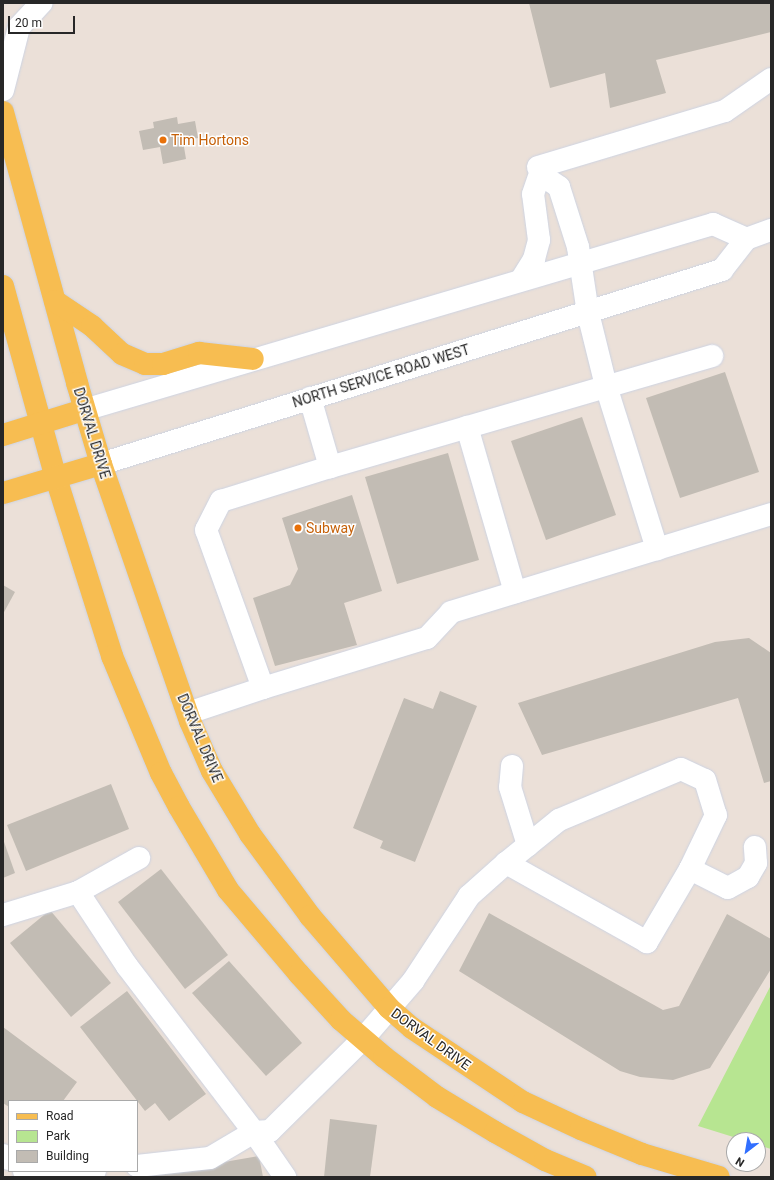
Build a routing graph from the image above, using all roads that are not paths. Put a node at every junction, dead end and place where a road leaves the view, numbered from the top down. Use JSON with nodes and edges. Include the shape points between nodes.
{"nodes":[{"id":1,"x":41,"y":3,"type":"edge"},
{"id":2,"x":771,"y":79,"type":"edge"},
{"id":3,"x":3,"y":90,"type":"edge"},
{"id":4,"x":3,"y":112,"type":"edge"},
{"id":5,"x":538,"y":166,"type":"dead end"},
{"id":6,"x":771,"y":230,"type":"edge"},
{"id":7,"x":746,"y":239,"type":"junction"},
{"id":8,"x":580,"y":263,"type":"junction"},
{"id":9,"x":521,"y":280,"type":"junction"},
{"id":10,"x":3,"y":286,"type":"edge"},
{"id":11,"x":55,"y":301,"type":"junction"},
{"id":12,"x":588,"y":313,"type":"junction"},
{"id":13,"x":712,"y":356,"type":"dead end"},
{"id":14,"x":253,"y":359,"type":"junction"},
{"id":15,"x":606,"y":386,"type":"junction"},
{"id":16,"x":310,"y":398,"type":"junction"},
{"id":17,"x":84,"y":410,"type":"junction"},
{"id":18,"x":42,"y":424,"type":"junction"},
{"id":19,"x":467,"y":427,"type":"junction"},
{"id":20,"x":3,"y":435,"type":"edge"},
{"id":21,"x":101,"y":464,"type":"junction"},
{"id":22,"x":330,"y":467,"type":"junction"},
{"id":23,"x":56,"y":478,"type":"junction"},
{"id":24,"x":3,"y":493,"type":"edge"},
{"id":25,"x":771,"y":514,"type":"edge"},
{"id":26,"x":657,"y":549,"type":"junction"},
{"id":27,"x":515,"y":592,"type":"junction"},
{"id":28,"x":263,"y":688,"type":"junction"},
{"id":29,"x":188,"y":713,"type":"junction"},
{"id":30,"x":512,"y":766,"type":"dead end"},
{"id":31,"x":528,"y":845,"type":"junction"},
{"id":32,"x":755,"y":847,"type":"dead end"},
{"id":33,"x":140,"y":858,"type":"dead end"},
{"id":34,"x":506,"y":863,"type":"junction"},
{"id":35,"x":690,"y":869,"type":"junction"},
{"id":36,"x":78,"y":892,"type":"junction"},
{"id":37,"x":3,"y":915,"type":"edge"},
{"id":38,"x":389,"y":1008,"type":"junction"},
{"id":39,"x":363,"y":1039,"type":"junction"},
{"id":40,"x":254,"y":1132,"type":"junction"},
{"id":41,"x":138,"y":1166,"type":"edge"},
{"id":42,"x":25,"y":1172,"type":"edge"},
{"id":43,"x":86,"y":1172,"type":"edge"},
{"id":44,"x":285,"y":1177,"type":"edge"},
{"id":45,"x":586,"y":1177,"type":"edge"},
{"id":46,"x":719,"y":1177,"type":"edge"}],
"edges":[{"from":1,"to":3,"type":"street","via":[[19,27]]},
{"from":2,"to":5,"type":"street","via":[[725,111]]},
{"from":4,"to":11,"type":"main road","name":"DORVAL DRIVE"},
{"from":6,"to":7,"type":"street"},
{"from":7,"to":8,"type":"street","via":[[713,224]]},
{"from":7,"to":12,"type":"street","name":"NORTH SERVICE ROAD WEST","via":[[722,270]]},
{"from":8,"to":9,"type":"street"},
{"from":8,"to":9,"type":"street","via":[[578,247],[559,187],[540,174],[533,194],[539,240],[534,259]]},
{"from":8,"to":12,"type":"street"},
{"from":9,"to":14,"type":"street"},
{"from":10,"to":18,"type":"main road"},
{"from":11,"to":14,"type":"main road","via":[[92,326],[122,354],[145,364],[163,364],[199,353]]},
{"from":11,"to":17,"type":"main road","name":"DORVAL DRIVE"},
{"from":12,"to":15,"type":"street"},
{"from":12,"to":16,"type":"street","name":"NORTH SERVICE ROAD WEST"},
{"from":13,"to":15,"type":"street"},
{"from":14,"to":17,"type":"street"},
{"from":15,"to":19,"type":"street"},
{"from":15,"to":26,"type":"street"},
{"from":16,"to":21,"type":"street","name":"NORTH SERVICE ROAD WEST"},
{"from":16,"to":22,"type":"street"},
{"from":17,"to":18,"type":"main road"},
{"from":17,"to":21,"type":"main road","name":"DORVAL DRIVE"},
{"from":18,"to":20,"type":"main road"},
{"from":18,"to":23,"type":"main road"},
{"from":19,"to":22,"type":"street"},
{"from":19,"to":27,"type":"street"},
{"from":21,"to":23,"type":"main road","name":"NORTH SERVICE ROAD WEST"},
{"from":21,"to":29,"type":"main road","name":"DORVAL DRIVE"},
{"from":22,"to":28,"type":"street","via":[[221,501],[206,530]]},
{"from":23,"to":24,"type":"main road","name":"NORTH SERVICE ROAD WEST"},
{"from":23,"to":39,"type":"main road","via":[[112,656],[161,773],[179,807],[228,890],[299,974],[341,1020]]},
{"from":25,"to":26,"type":"street"},
{"from":26,"to":27,"type":"street"},
{"from":27,"to":28,"type":"street","via":[[451,612],[427,638]]},
{"from":28,"to":29,"type":"street"},
{"from":29,"to":38,"type":"main road","name":"DORVAL DRIVE","via":[[212,770],[250,834],[310,916]]},
{"from":30,"to":31,"type":"street","via":[[510,786]]},
{"from":31,"to":34,"type":"street"},
{"from":31,"to":35,"type":"street","via":[[558,820],[681,769],[705,780],[716,815]]},
{"from":32,"to":35,"type":"street","via":[[756,864],[748,877],[728,888]]},
{"from":33,"to":36,"type":"street"},
{"from":34,"to":35,"type":"street","via":[[647,942]]},
{"from":34,"to":38,"type":"street","via":[[469,896],[413,981]]},
{"from":36,"to":37,"type":"street"},
{"from":36,"to":40,"type":"street","via":[[127,966]]},
{"from":38,"to":39,"type":"street"},
{"from":38,"to":46,"type":"main road","name":"DORVAL DRIVE","via":[[431,1041],[523,1102],[642,1154]]},
{"from":39,"to":40,"type":"street","via":[[270,1131]]},
{"from":39,"to":45,"type":"main road","via":[[437,1097],[545,1160]]},
{"from":40,"to":41,"type":"street","via":[[210,1158]]},
{"from":40,"to":44,"type":"street"},
{"from":42,"to":43,"type":"street"}]}
